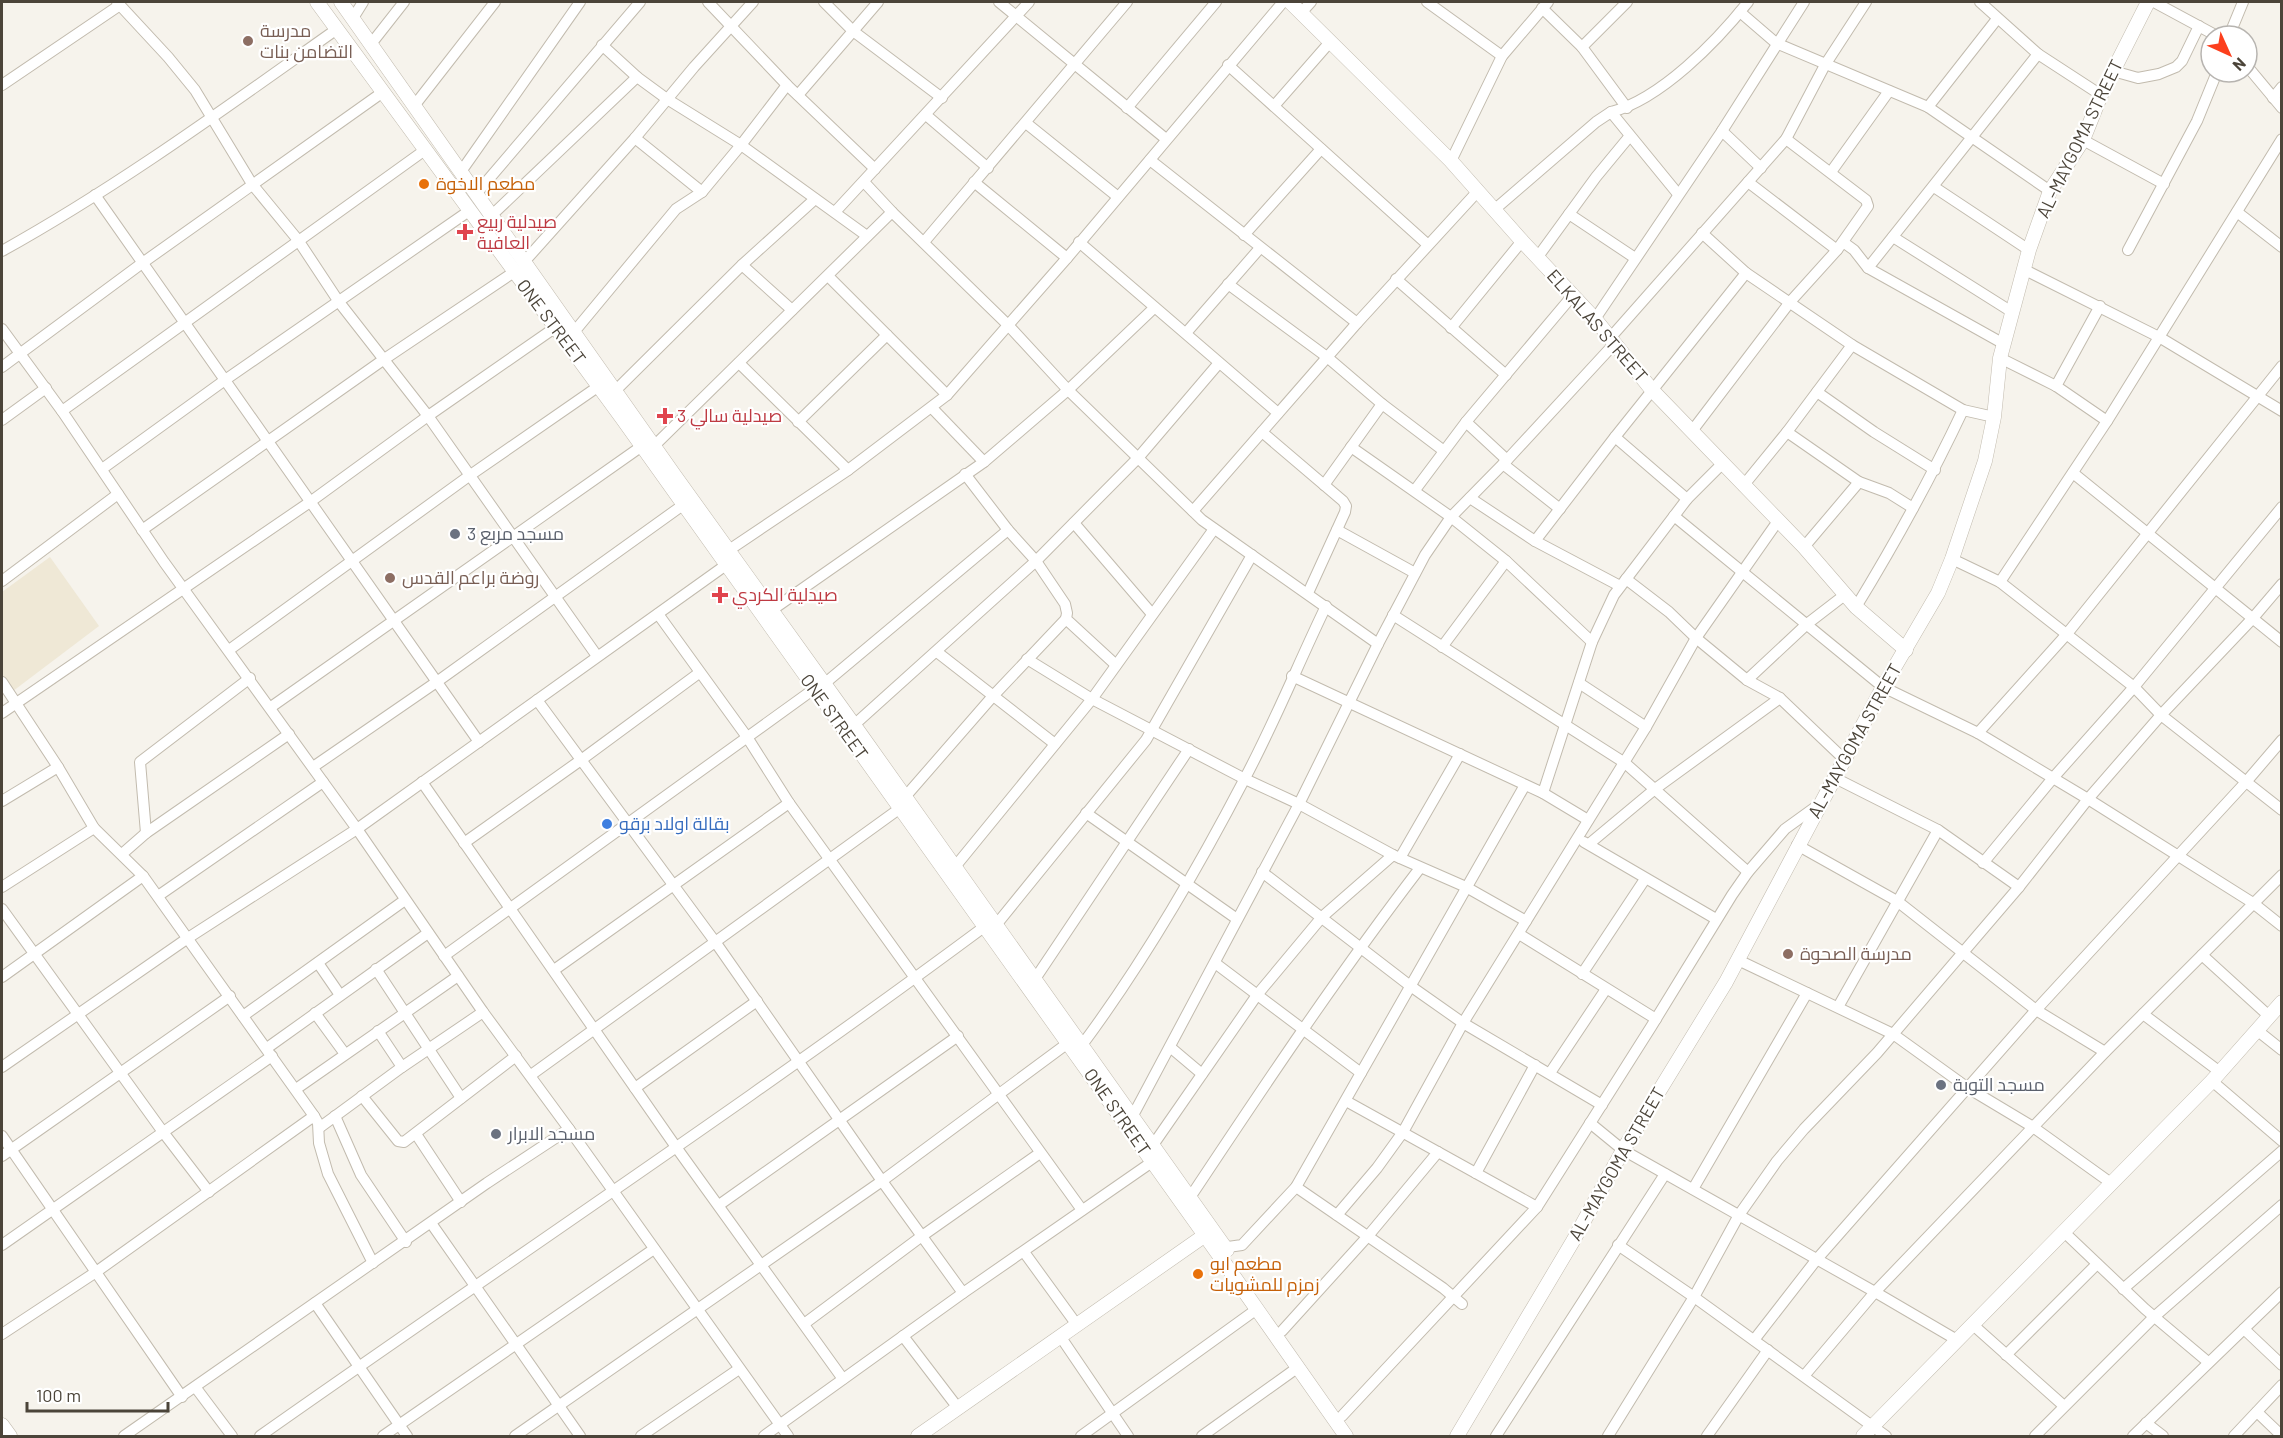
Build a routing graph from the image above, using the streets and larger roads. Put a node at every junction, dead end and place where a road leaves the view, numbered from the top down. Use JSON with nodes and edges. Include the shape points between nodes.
{"nodes":[{"id":1,"x":317,"y":2,"type":"edge"},
{"id":2,"x":341,"y":2,"type":"edge"},
{"id":3,"x":363,"y":2,"type":"edge"},
{"id":4,"x":405,"y":2,"type":"edge"},
{"id":5,"x":495,"y":2,"type":"edge"},
{"id":6,"x":580,"y":2,"type":"edge"},
{"id":7,"x":640,"y":2,"type":"edge"},
{"id":8,"x":708,"y":2,"type":"edge"},
{"id":9,"x":753,"y":2,"type":"edge"},
{"id":10,"x":824,"y":2,"type":"edge"},
{"id":11,"x":878,"y":2,"type":"edge"},
{"id":12,"x":999,"y":2,"type":"edge"},
{"id":13,"x":1029,"y":2,"type":"edge"},
{"id":14,"x":1127,"y":2,"type":"edge"},
{"id":15,"x":1216,"y":2,"type":"edge"},
{"id":16,"x":1283,"y":2,"type":"edge"},
{"id":17,"x":1290,"y":2,"type":"edge"},
{"id":18,"x":1311,"y":2,"type":"edge"},
{"id":19,"x":1427,"y":2,"type":"edge"},
{"id":20,"x":1627,"y":2,"type":"edge"},
{"id":21,"x":1748,"y":2,"type":"edge"},
{"id":22,"x":1804,"y":2,"type":"edge"},
{"id":23,"x":1866,"y":2,"type":"edge"},
{"id":24,"x":1980,"y":2,"type":"edge"},
{"id":25,"x":2148,"y":2,"type":"edge"},
{"id":26,"x":2154,"y":2,"type":"edge"},
{"id":27,"x":2243,"y":2,"type":"edge"},
{"id":28,"x":118,"y":3,"type":"edge"},
{"id":29,"x":1545,"y":5,"type":"edge"},
{"id":30,"x":1740,"y":12,"type":"junction"},
{"id":31,"x":1301,"y":13,"type":"junction"},
{"id":32,"x":1017,"y":15,"type":"junction"},
{"id":33,"x":353,"y":18,"type":"junction"},
{"id":34,"x":1997,"y":19,"type":"junction"},
{"id":35,"x":2234,"y":24,"type":"edge"},
{"id":36,"x":731,"y":25,"type":"junction"},
{"id":37,"x":2199,"y":27,"type":"joint"},
{"id":38,"x":337,"y":29,"type":"junction"},
{"id":39,"x":853,"y":32,"type":"junction"},
{"id":40,"x":1330,"y":42,"type":"junction"},
{"id":41,"x":371,"y":44,"type":"junction"},
{"id":42,"x":1776,"y":44,"type":"junction"},
{"id":43,"x":602,"y":45,"type":"junction"},
{"id":44,"x":1582,"y":47,"type":"junction"},
{"id":45,"x":2038,"y":54,"type":"junction"},
{"id":46,"x":1502,"y":56,"type":"junction"},
{"id":47,"x":1074,"y":64,"type":"junction"},
{"id":48,"x":1228,"y":65,"type":"junction"},
{"id":49,"x":1825,"y":65,"type":"junction"},
{"id":50,"x":2113,"y":71,"type":"junction"},
{"id":51,"x":637,"y":77,"type":"junction"},
{"id":52,"x":2259,"y":81,"type":"edge"},
{"id":53,"x":2,"y":84,"type":"edge"},
{"id":54,"x":2212,"y":84,"type":"edge"},
{"id":55,"x":787,"y":85,"type":"junction"},
{"id":56,"x":2282,"y":87,"type":"edge"},
{"id":57,"x":1889,"y":90,"type":"junction"},
{"id":58,"x":383,"y":92,"type":"junction"},
{"id":59,"x":798,"y":95,"type":"junction"},
{"id":60,"x":2101,"y":95,"type":"junction"},
{"id":61,"x":942,"y":98,"type":"junction"},
{"id":62,"x":2273,"y":98,"type":"junction"},
{"id":63,"x":667,"y":99,"type":"junction"},
{"id":64,"x":414,"y":106,"type":"junction"},
{"id":65,"x":1274,"y":106,"type":"junction"},
{"id":66,"x":1928,"y":107,"type":"junction"},
{"id":67,"x":1126,"y":108,"type":"junction"},
{"id":68,"x":1627,"y":108,"type":"junction"},
{"id":69,"x":2282,"y":108,"type":"edge"},
{"id":70,"x":1611,"y":112,"type":"junction"},
{"id":71,"x":926,"y":115,"type":"junction"},
{"id":72,"x":212,"y":118,"type":"junction"},
{"id":73,"x":1026,"y":123,"type":"junction"},
{"id":74,"x":1722,"y":131,"type":"junction"},
{"id":75,"x":1629,"y":137,"type":"junction"},
{"id":76,"x":1972,"y":137,"type":"junction"},
{"id":77,"x":635,"y":138,"type":"junction"},
{"id":78,"x":1166,"y":139,"type":"junction"},
{"id":79,"x":1786,"y":139,"type":"junction"},
{"id":80,"x":2282,"y":139,"type":"edge"},
{"id":81,"x":2083,"y":140,"type":"junction"},
{"id":82,"x":741,"y":146,"type":"junction"},
{"id":83,"x":1321,"y":149,"type":"junction"},
{"id":84,"x":425,"y":150,"type":"junction"},
{"id":85,"x":1150,"y":160,"type":"junction"},
{"id":86,"x":1451,"y":161,"type":"junction"},
{"id":87,"x":987,"y":168,"type":"junction"},
{"id":88,"x":1761,"y":168,"type":"junction"},
{"id":89,"x":875,"y":169,"type":"junction"},
{"id":90,"x":1831,"y":172,"type":"junction"},
{"id":91,"x":460,"y":173,"type":"junction"},
{"id":92,"x":864,"y":182,"type":"junction"},
{"id":93,"x":974,"y":182,"type":"junction"},
{"id":94,"x":1748,"y":182,"type":"junction"},
{"id":95,"x":252,"y":184,"type":"junction"},
{"id":96,"x":2164,"y":184,"type":"junction"},
{"id":97,"x":1934,"y":187,"type":"junction"},
{"id":98,"x":1478,"y":191,"type":"junction"},
{"id":99,"x":2050,"y":191,"type":"junction"},
{"id":100,"x":702,"y":192,"type":"junction"},
{"id":101,"x":476,"y":194,"type":"junction"},
{"id":102,"x":1678,"y":194,"type":"junction"},
{"id":103,"x":95,"y":195,"type":"junction"},
{"id":104,"x":1118,"y":197,"type":"junction"},
{"id":105,"x":815,"y":199,"type":"junction"},
{"id":106,"x":1494,"y":210,"type":"junction"},
{"id":107,"x":469,"y":211,"type":"junction"},
{"id":108,"x":836,"y":212,"type":"junction"},
{"id":109,"x":892,"y":212,"type":"junction"},
{"id":110,"x":2236,"y":212,"type":"junction"},
{"id":111,"x":1569,"y":214,"type":"junction"},
{"id":112,"x":491,"y":216,"type":"junction"},
{"id":113,"x":1702,"y":233,"type":"junction"},
{"id":114,"x":1244,"y":235,"type":"junction"},
{"id":115,"x":867,"y":236,"type":"junction"},
{"id":116,"x":1893,"y":237,"type":"junction"},
{"id":117,"x":298,"y":240,"type":"junction"},
{"id":118,"x":1522,"y":241,"type":"junction"},
{"id":119,"x":924,"y":242,"type":"junction"},
{"id":120,"x":1079,"y":242,"type":"junction"},
{"id":121,"x":1427,"y":244,"type":"junction"},
{"id":122,"x":1840,"y":246,"type":"junction"},
{"id":123,"x":2282,"y":247,"type":"edge"},
{"id":124,"x":1260,"y":248,"type":"junction"},
{"id":125,"x":2029,"y":250,"type":"junction"},
{"id":126,"x":2128,"y":250,"type":"dead end"},
{"id":127,"x":2,"y":251,"type":"edge"},
{"id":128,"x":1067,"y":258,"type":"junction"},
{"id":129,"x":1537,"y":258,"type":"junction"},
{"id":130,"x":1635,"y":258,"type":"junction"},
{"id":131,"x":141,"y":264,"type":"junction"},
{"id":132,"x":742,"y":265,"type":"junction"},
{"id":133,"x":519,"y":267,"type":"junction"},
{"id":134,"x":1868,"y":268,"type":"junction"},
{"id":135,"x":2024,"y":269,"type":"junction"},
{"id":136,"x":1746,"y":273,"type":"junction"},
{"id":137,"x":828,"y":276,"type":"junction"},
{"id":138,"x":1396,"y":279,"type":"junction"},
{"id":139,"x":1228,"y":284,"type":"junction"},
{"id":140,"x":1573,"y":295,"type":"junction"},
{"id":141,"x":339,"y":302,"type":"junction"},
{"id":142,"x":1790,"y":302,"type":"junction"},
{"id":143,"x":2100,"y":306,"type":"junction"},
{"id":144,"x":1154,"y":308,"type":"junction"},
{"id":145,"x":792,"y":310,"type":"junction"},
{"id":146,"x":2012,"y":312,"type":"junction"},
{"id":147,"x":1595,"y":319,"type":"junction"},
{"id":148,"x":184,"y":322,"type":"junction"},
{"id":149,"x":1357,"y":323,"type":"junction"},
{"id":150,"x":1008,"y":325,"type":"junction"},
{"id":151,"x":556,"y":327,"type":"junction"},
{"id":152,"x":1451,"y":328,"type":"junction"},
{"id":153,"x":2,"y":329,"type":"edge"},
{"id":154,"x":574,"y":332,"type":"junction"},
{"id":155,"x":1185,"y":333,"type":"junction"},
{"id":156,"x":887,"y":335,"type":"junction"},
{"id":157,"x":2159,"y":337,"type":"junction"},
{"id":158,"x":1613,"y":340,"type":"junction"},
{"id":159,"x":1852,"y":345,"type":"junction"},
{"id":160,"x":2004,"y":345,"type":"junction"},
{"id":161,"x":19,"y":354,"type":"junction"},
{"id":162,"x":1327,"y":357,"type":"junction"},
{"id":163,"x":2000,"y":358,"type":"junction"},
{"id":164,"x":383,"y":360,"type":"junction"},
{"id":165,"x":739,"y":363,"type":"junction"},
{"id":166,"x":1219,"y":363,"type":"junction"},
{"id":167,"x":2282,"y":366,"type":"edge"},
{"id":168,"x":2,"y":367,"type":"edge"},
{"id":169,"x":1506,"y":375,"type":"junction"},
{"id":170,"x":225,"y":380,"type":"junction"},
{"id":171,"x":599,"y":386,"type":"junction"},
{"id":172,"x":2056,"y":386,"type":"junction"},
{"id":173,"x":46,"y":388,"type":"junction"},
{"id":174,"x":1068,"y":390,"type":"junction"},
{"id":175,"x":1652,"y":390,"type":"junction"},
{"id":176,"x":615,"y":391,"type":"junction"},
{"id":177,"x":1817,"y":392,"type":"junction"},
{"id":178,"x":947,"y":395,"type":"junction"},
{"id":179,"x":2259,"y":396,"type":"junction"},
{"id":180,"x":1382,"y":404,"type":"junction"},
{"id":181,"x":932,"y":408,"type":"junction"},
{"id":182,"x":1963,"y":410,"type":"junction"},
{"id":183,"x":62,"y":411,"type":"junction"},
{"id":184,"x":2282,"y":411,"type":"edge"},
{"id":185,"x":1278,"y":413,"type":"junction"},
{"id":186,"x":428,"y":416,"type":"junction"},
{"id":187,"x":1994,"y":417,"type":"junction"},
{"id":188,"x":2,"y":420,"type":"edge"},
{"id":189,"x":2107,"y":421,"type":"junction"},
{"id":190,"x":798,"y":422,"type":"junction"},
{"id":191,"x":1466,"y":422,"type":"junction"},
{"id":192,"x":1692,"y":431,"type":"junction"},
{"id":193,"x":1262,"y":432,"type":"junction"},
{"id":194,"x":1787,"y":432,"type":"junction"},
{"id":195,"x":1615,"y":437,"type":"junction"},
{"id":196,"x":267,"y":442,"type":"junction"},
{"id":197,"x":648,"y":446,"type":"junction"},
{"id":198,"x":1351,"y":447,"type":"junction"},
{"id":199,"x":1444,"y":451,"type":"junction"},
{"id":200,"x":1138,"y":458,"type":"junction"},
{"id":201,"x":984,"y":462,"type":"junction"},
{"id":202,"x":1505,"y":462,"type":"junction"},
{"id":203,"x":1722,"y":465,"type":"junction"},
{"id":204,"x":102,"y":469,"type":"junction"},
{"id":205,"x":848,"y":470,"type":"junction"},
{"id":206,"x":1935,"y":470,"type":"junction"},
{"id":207,"x":2073,"y":473,"type":"junction"},
{"id":208,"x":965,"y":474,"type":"junction"},
{"id":209,"x":469,"y":476,"type":"junction"},
{"id":210,"x":1859,"y":482,"type":"junction"},
{"id":211,"x":1324,"y":484,"type":"junction"},
{"id":212,"x":1743,"y":486,"type":"junction"},
{"id":213,"x":1414,"y":490,"type":"junction"},
{"id":214,"x":118,"y":494,"type":"junction"},
{"id":215,"x":1470,"y":498,"type":"junction"},
{"id":216,"x":1687,"y":499,"type":"junction"},
{"id":217,"x":310,"y":502,"type":"junction"},
{"id":218,"x":683,"y":504,"type":"junction"},
{"id":219,"x":2282,"y":507,"type":"edge"},
{"id":220,"x":1913,"y":508,"type":"junction"},
{"id":221,"x":1560,"y":509,"type":"junction"},
{"id":222,"x":1193,"y":511,"type":"junction"},
{"id":223,"x":697,"y":515,"type":"junction"},
{"id":224,"x":1674,"y":516,"type":"junction"},
{"id":225,"x":1451,"y":517,"type":"junction"},
{"id":226,"x":1778,"y":521,"type":"junction"},
{"id":227,"x":1074,"y":524,"type":"junction"},
{"id":228,"x":1214,"y":529,"type":"junction"},
{"id":229,"x":142,"y":530,"type":"junction"},
{"id":230,"x":1008,"y":530,"type":"junction"},
{"id":231,"x":1337,"y":530,"type":"junction"},
{"id":232,"x":2146,"y":533,"type":"junction"},
{"id":233,"x":513,"y":537,"type":"junction"},
{"id":234,"x":1535,"y":541,"type":"junction"},
{"id":235,"x":1804,"y":548,"type":"junction"},
{"id":236,"x":729,"y":550,"type":"junction"},
{"id":237,"x":1252,"y":555,"type":"junction"},
{"id":238,"x":1952,"y":559,"type":"junction"},
{"id":239,"x":352,"y":561,"type":"junction"},
{"id":240,"x":1036,"y":561,"type":"junction"},
{"id":241,"x":1506,"y":561,"type":"junction"},
{"id":242,"x":726,"y":565,"type":"junction"},
{"id":243,"x":1741,"y":571,"type":"junction"},
{"id":244,"x":1415,"y":573,"type":"junction"},
{"id":245,"x":2,"y":581,"type":"edge"},
{"id":246,"x":2000,"y":582,"type":"junction"},
{"id":247,"x":1623,"y":583,"type":"junction"},
{"id":248,"x":2282,"y":584,"type":"edge"},
{"id":249,"x":183,"y":587,"type":"junction"},
{"id":250,"x":2216,"y":588,"type":"junction"},
{"id":251,"x":1308,"y":593,"type":"junction"},
{"id":252,"x":1846,"y":594,"type":"junction"},
{"id":253,"x":556,"y":596,"type":"junction"},
{"id":254,"x":1326,"y":606,"type":"junction"},
{"id":255,"x":1856,"y":607,"type":"junction"},
{"id":256,"x":772,"y":610,"type":"junction"},
{"id":257,"x":658,"y":614,"type":"junction"},
{"id":258,"x":1152,"y":614,"type":"junction"},
{"id":259,"x":1393,"y":615,"type":"junction"},
{"id":260,"x":2253,"y":618,"type":"junction"},
{"id":261,"x":394,"y":619,"type":"junction"},
{"id":262,"x":1066,"y":619,"type":"junction"},
{"id":263,"x":1807,"y":624,"type":"junction"},
{"id":264,"x":2066,"y":635,"type":"junction"},
{"id":265,"x":1696,"y":638,"type":"junction"},
{"id":266,"x":1592,"y":642,"type":"junction"},
{"id":267,"x":2282,"y":642,"type":"edge"},
{"id":268,"x":1378,"y":644,"type":"junction"},
{"id":269,"x":1442,"y":647,"type":"junction"},
{"id":270,"x":228,"y":650,"type":"junction"},
{"id":271,"x":1906,"y":650,"type":"junction"},
{"id":272,"x":937,"y":652,"type":"junction"},
{"id":273,"x":597,"y":656,"type":"junction"},
{"id":274,"x":1027,"y":659,"type":"junction"},
{"id":275,"x":1116,"y":664,"type":"junction"},
{"id":276,"x":699,"y":673,"type":"junction"},
{"id":277,"x":1292,"y":676,"type":"junction"},
{"id":278,"x":250,"y":678,"type":"junction"},
{"id":279,"x":1747,"y":680,"type":"junction"},
{"id":280,"x":438,"y":681,"type":"junction"},
{"id":281,"x":2,"y":682,"type":"edge"},
{"id":282,"x":1579,"y":683,"type":"junction"},
{"id":283,"x":819,"y":686,"type":"junction"},
{"id":284,"x":1883,"y":687,"type":"junction"},
{"id":285,"x":2134,"y":687,"type":"junction"},
{"id":286,"x":993,"y":696,"type":"junction"},
{"id":287,"x":1780,"y":698,"type":"junction"},
{"id":288,"x":1092,"y":699,"type":"junction"},
{"id":289,"x":537,"y":700,"type":"junction"},
{"id":290,"x":17,"y":703,"type":"junction"},
{"id":291,"x":1348,"y":703,"type":"junction"},
{"id":292,"x":271,"y":707,"type":"junction"},
{"id":293,"x":2,"y":713,"type":"edge"},
{"id":294,"x":2161,"y":715,"type":"junction"},
{"id":295,"x":854,"y":725,"type":"junction"},
{"id":296,"x":1566,"y":725,"type":"junction"},
{"id":297,"x":1646,"y":727,"type":"junction"},
{"id":298,"x":1152,"y":730,"type":"junction"},
{"id":299,"x":1978,"y":733,"type":"junction"},
{"id":300,"x":289,"y":734,"type":"junction"},
{"id":301,"x":747,"y":737,"type":"junction"},
{"id":302,"x":2282,"y":740,"type":"edge"},
{"id":303,"x":479,"y":742,"type":"junction"},
{"id":304,"x":1055,"y":744,"type":"junction"},
{"id":305,"x":1190,"y":749,"type":"junction"},
{"id":306,"x":1460,"y":754,"type":"junction"},
{"id":307,"x":581,"y":760,"type":"junction"},
{"id":308,"x":1845,"y":760,"type":"junction"},
{"id":309,"x":1625,"y":763,"type":"junction"},
{"id":310,"x":58,"y":767,"type":"junction"},
{"id":311,"x":313,"y":767,"type":"junction"},
{"id":312,"x":1835,"y":778,"type":"junction"},
{"id":313,"x":2053,"y":778,"type":"junction"},
{"id":314,"x":1245,"y":779,"type":"junction"},
{"id":315,"x":323,"y":782,"type":"junction"},
{"id":316,"x":422,"y":782,"type":"junction"},
{"id":317,"x":2246,"y":782,"type":"junction"},
{"id":318,"x":1525,"y":785,"type":"junction"},
{"id":319,"x":1655,"y":789,"type":"junction"},
{"id":320,"x":1543,"y":793,"type":"junction"},
{"id":321,"x":2088,"y":799,"type":"junction"},
{"id":322,"x":2,"y":801,"type":"edge"},
{"id":323,"x":1822,"y":802,"type":"junction"},
{"id":324,"x":789,"y":803,"type":"junction"},
{"id":325,"x":902,"y":803,"type":"junction"},
{"id":326,"x":1299,"y":804,"type":"junction"},
{"id":327,"x":2282,"y":810,"type":"edge"},
{"id":328,"x":1086,"y":813,"type":"junction"},
{"id":329,"x":913,"y":818,"type":"junction"},
{"id":330,"x":1589,"y":818,"type":"junction"},
{"id":331,"x":627,"y":825,"type":"junction"},
{"id":332,"x":94,"y":828,"type":"junction"},
{"id":333,"x":357,"y":829,"type":"junction"},
{"id":334,"x":1607,"y":829,"type":"junction"},
{"id":335,"x":1938,"y":830,"type":"junction"},
{"id":336,"x":146,"y":833,"type":"junction"},
{"id":337,"x":1577,"y":837,"type":"junction"},
{"id":338,"x":1128,"y":841,"type":"junction"},
{"id":339,"x":464,"y":843,"type":"junction"},
{"id":340,"x":1589,"y":844,"type":"junction"},
{"id":341,"x":1797,"y":845,"type":"junction"},
{"id":342,"x":122,"y":854,"type":"junction"},
{"id":343,"x":1396,"y":856,"type":"junction"},
{"id":344,"x":2178,"y":856,"type":"junction"},
{"id":345,"x":830,"y":860,"type":"junction"},
{"id":346,"x":1983,"y":863,"type":"junction"},
{"id":347,"x":954,"y":868,"type":"junction"},
{"id":348,"x":1420,"y":868,"type":"junction"},
{"id":349,"x":1262,"y":872,"type":"junction"},
{"id":350,"x":1748,"y":872,"type":"junction"},
{"id":351,"x":2282,"y":874,"type":"edge"},
{"id":352,"x":143,"y":876,"type":"junction"},
{"id":353,"x":1645,"y":879,"type":"junction"},
{"id":354,"x":1187,"y":882,"type":"junction"},
{"id":355,"x":2,"y":887,"type":"edge"},
{"id":356,"x":673,"y":887,"type":"junction"},
{"id":357,"x":1466,"y":887,"type":"junction"},
{"id":358,"x":2019,"y":887,"type":"junction"},
{"id":359,"x":158,"y":896,"type":"junction"},
{"id":360,"x":405,"y":900,"type":"junction"},
{"id":361,"x":1897,"y":901,"type":"junction"},
{"id":362,"x":2253,"y":903,"type":"junction"},
{"id":363,"x":510,"y":907,"type":"junction"},
{"id":364,"x":2,"y":909,"type":"edge"},
{"id":365,"x":1322,"y":917,"type":"junction"},
{"id":366,"x":1237,"y":919,"type":"junction"},
{"id":367,"x":1716,"y":920,"type":"junction"},
{"id":368,"x":1526,"y":921,"type":"junction"},
{"id":369,"x":990,"y":926,"type":"junction"},
{"id":370,"x":2282,"y":926,"type":"edge"},
{"id":371,"x":428,"y":933,"type":"junction"},
{"id":372,"x":1519,"y":933,"type":"junction"},
{"id":373,"x":188,"y":938,"type":"junction"},
{"id":374,"x":716,"y":943,"type":"junction"},
{"id":375,"x":1360,"y":946,"type":"junction"},
{"id":376,"x":1963,"y":952,"type":"junction"},
{"id":377,"x":34,"y":954,"type":"junction"},
{"id":378,"x":2202,"y":955,"type":"junction"},
{"id":379,"x":444,"y":956,"type":"junction"},
{"id":380,"x":1738,"y":960,"type":"junction"},
{"id":381,"x":318,"y":963,"type":"junction"},
{"id":382,"x":1215,"y":963,"type":"junction"},
{"id":383,"x":376,"y":969,"type":"junction"},
{"id":384,"x":554,"y":970,"type":"junction"},
{"id":385,"x":1582,"y":974,"type":"junction"},
{"id":386,"x":458,"y":976,"type":"junction"},
{"id":387,"x":2,"y":977,"type":"edge"},
{"id":388,"x":915,"y":978,"type":"junction"},
{"id":389,"x":1035,"y":979,"type":"junction"},
{"id":390,"x":1409,"y":985,"type":"junction"},
{"id":391,"x":1606,"y":989,"type":"junction"},
{"id":392,"x":1807,"y":993,"type":"junction"},
{"id":393,"x":1257,"y":994,"type":"junction"},
{"id":394,"x":340,"y":995,"type":"junction"},
{"id":395,"x":230,"y":996,"type":"junction"},
{"id":396,"x":757,"y":1001,"type":"junction"},
{"id":397,"x":2282,"y":1002,"type":"edge"},
{"id":398,"x":1838,"y":1007,"type":"junction"},
{"id":399,"x":2036,"y":1010,"type":"junction"},
{"id":400,"x":483,"y":1012,"type":"junction"},
{"id":401,"x":315,"y":1013,"type":"junction"},
{"id":402,"x":405,"y":1013,"type":"junction"},
{"id":403,"x":2143,"y":1014,"type":"junction"},
{"id":404,"x":77,"y":1015,"type":"junction"},
{"id":405,"x":243,"y":1016,"type":"junction"},
{"id":406,"x":2269,"y":1016,"type":"junction"},
{"id":407,"x":1656,"y":1019,"type":"junction"},
{"id":408,"x":1463,"y":1023,"type":"junction"},
{"id":409,"x":1303,"y":1028,"type":"junction"},
{"id":410,"x":594,"y":1029,"type":"junction"},
{"id":411,"x":2258,"y":1030,"type":"junction"},
{"id":412,"x":378,"y":1031,"type":"junction"},
{"id":413,"x":1893,"y":1034,"type":"junction"},
{"id":414,"x":958,"y":1036,"type":"junction"},
{"id":415,"x":1075,"y":1044,"type":"junction"},
{"id":416,"x":1170,"y":1047,"type":"junction"},
{"id":417,"x":429,"y":1048,"type":"junction"},
{"id":418,"x":2282,"y":1050,"type":"edge"},
{"id":419,"x":269,"y":1052,"type":"junction"},
{"id":420,"x":2105,"y":1052,"type":"junction"},
{"id":421,"x":345,"y":1054,"type":"junction"},
{"id":422,"x":516,"y":1056,"type":"junction"},
{"id":423,"x":798,"y":1062,"type":"junction"},
{"id":424,"x":1535,"y":1065,"type":"junction"},
{"id":425,"x":2,"y":1067,"type":"edge"},
{"id":426,"x":402,"y":1067,"type":"junction"},
{"id":427,"x":120,"y":1073,"type":"junction"},
{"id":428,"x":1360,"y":1073,"type":"junction"},
{"id":429,"x":1550,"y":1073,"type":"junction"},
{"id":430,"x":1202,"y":1074,"type":"junction"},
{"id":431,"x":531,"y":1075,"type":"junction"},
{"id":432,"x":2216,"y":1077,"type":"junction"},
{"id":433,"x":635,"y":1088,"type":"junction"},
{"id":434,"x":1968,"y":1088,"type":"junction"},
{"id":435,"x":296,"y":1089,"type":"junction"},
{"id":436,"x":999,"y":1095,"type":"junction"},
{"id":437,"x":362,"y":1096,"type":"junction"},
{"id":438,"x":461,"y":1098,"type":"junction"},
{"id":439,"x":1346,"y":1101,"type":"junction"},
{"id":440,"x":1602,"y":1106,"type":"junction"},
{"id":441,"x":314,"y":1116,"type":"junction"},
{"id":442,"x":335,"y":1116,"type":"junction"},
{"id":443,"x":839,"y":1120,"type":"junction"},
{"id":444,"x":1130,"y":1122,"type":"junction"},
{"id":445,"x":1590,"y":1123,"type":"junction"},
{"id":446,"x":2033,"y":1127,"type":"junction"},
{"id":447,"x":319,"y":1128,"type":"junction"},
{"id":448,"x":569,"y":1129,"type":"junction"},
{"id":449,"x":163,"y":1132,"type":"junction"},
{"id":450,"x":1403,"y":1132,"type":"junction"},
{"id":451,"x":416,"y":1134,"type":"junction"},
{"id":452,"x":2,"y":1136,"type":"edge"},
{"id":453,"x":2282,"y":1141,"type":"edge"},
{"id":454,"x":1153,"y":1145,"type":"junction"},
{"id":455,"x":676,"y":1147,"type":"junction"},
{"id":456,"x":1623,"y":1150,"type":"junction"},
{"id":457,"x":2282,"y":1151,"type":"edge"},
{"id":458,"x":1438,"y":1152,"type":"junction"},
{"id":459,"x":6,"y":1153,"type":"edge"},
{"id":460,"x":1040,"y":1153,"type":"junction"},
{"id":461,"x":1152,"y":1162,"type":"junction"},
{"id":462,"x":1476,"y":1173,"type":"junction"},
{"id":463,"x":1665,"y":1174,"type":"junction"},
{"id":464,"x":882,"y":1181,"type":"junction"},
{"id":465,"x":2111,"y":1183,"type":"junction"},
{"id":466,"x":1296,"y":1188,"type":"junction"},
{"id":467,"x":1693,"y":1189,"type":"junction"},
{"id":468,"x":612,"y":1191,"type":"junction"},
{"id":469,"x":209,"y":1192,"type":"junction"},
{"id":470,"x":1189,"y":1199,"type":"junction"},
{"id":471,"x":461,"y":1202,"type":"junction"},
{"id":472,"x":2282,"y":1204,"type":"edge"},
{"id":473,"x":719,"y":1205,"type":"junction"},
{"id":474,"x":1537,"y":1207,"type":"junction"},
{"id":475,"x":1082,"y":1210,"type":"junction"},
{"id":476,"x":52,"y":1211,"type":"junction"},
{"id":477,"x":1337,"y":1215,"type":"junction"},
{"id":478,"x":1739,"y":1215,"type":"junction"},
{"id":479,"x":431,"y":1223,"type":"junction"},
{"id":480,"x":2064,"y":1232,"type":"junction"},
{"id":481,"x":1209,"y":1233,"type":"junction"},
{"id":482,"x":922,"y":1236,"type":"junction"},
{"id":483,"x":1368,"y":1236,"type":"junction"},
{"id":484,"x":406,"y":1242,"type":"junction"},
{"id":485,"x":2,"y":1245,"type":"edge"},
{"id":486,"x":1618,"y":1245,"type":"junction"},
{"id":487,"x":654,"y":1249,"type":"junction"},
{"id":488,"x":1220,"y":1249,"type":"junction"},
{"id":489,"x":1024,"y":1252,"type":"junction"},
{"id":490,"x":1817,"y":1259,"type":"junction"},
{"id":491,"x":373,"y":1263,"type":"junction"},
{"id":492,"x":2097,"y":1264,"type":"junction"},
{"id":493,"x":762,"y":1265,"type":"junction"},
{"id":494,"x":96,"y":1272,"type":"junction"},
{"id":495,"x":475,"y":1285,"type":"junction"},
{"id":496,"x":2123,"y":1289,"type":"junction"},
{"id":497,"x":1875,"y":1292,"type":"junction"},
{"id":498,"x":2282,"y":1292,"type":"edge"},
{"id":499,"x":963,"y":1293,"type":"junction"},
{"id":500,"x":1453,"y":1296,"type":"junction"},
{"id":501,"x":1694,"y":1297,"type":"junction"},
{"id":502,"x":315,"y":1304,"type":"junction"},
{"id":503,"x":1462,"y":1304,"type":"dead end"},
{"id":504,"x":1257,"y":1310,"type":"junction"},
{"id":505,"x":698,"y":1311,"type":"junction"},
{"id":506,"x":2154,"y":1317,"type":"junction"},
{"id":507,"x":804,"y":1324,"type":"junction"},
{"id":508,"x":1972,"y":1324,"type":"junction"},
{"id":509,"x":1077,"y":1325,"type":"junction"},
{"id":510,"x":2244,"y":1329,"type":"junction"},
{"id":511,"x":1282,"y":1331,"type":"junction"},
{"id":512,"x":2,"y":1334,"type":"edge"},
{"id":513,"x":903,"y":1336,"type":"junction"},
{"id":514,"x":1060,"y":1336,"type":"junction"},
{"id":515,"x":1754,"y":1340,"type":"junction"},
{"id":516,"x":1956,"y":1340,"type":"junction"},
{"id":517,"x":516,"y":1344,"type":"junction"},
{"id":518,"x":1768,"y":1350,"type":"junction"},
{"id":519,"x":2006,"y":1355,"type":"junction"},
{"id":520,"x":2208,"y":1362,"type":"junction"},
{"id":521,"x":2282,"y":1365,"type":"edge"},
{"id":522,"x":359,"y":1366,"type":"junction"},
{"id":523,"x":1298,"y":1368,"type":"junction"},
{"id":524,"x":739,"y":1369,"type":"junction"},
{"id":525,"x":1804,"y":1376,"type":"junction"},
{"id":526,"x":843,"y":1379,"type":"junction"},
{"id":527,"x":2282,"y":1385,"type":"edge"},
{"id":528,"x":196,"y":1388,"type":"junction"},
{"id":529,"x":182,"y":1397,"type":"junction"},
{"id":530,"x":558,"y":1405,"type":"junction"},
{"id":531,"x":2064,"y":1407,"type":"junction"},
{"id":532,"x":958,"y":1408,"type":"junction"},
{"id":533,"x":2257,"y":1412,"type":"junction"},
{"id":534,"x":1112,"y":1413,"type":"junction"},
{"id":535,"x":2146,"y":1423,"type":"junction"},
{"id":536,"x":2,"y":1425,"type":"edge"},
{"id":537,"x":399,"y":1425,"type":"junction"},
{"id":538,"x":780,"y":1425,"type":"junction"},
{"id":539,"x":1340,"y":1430,"type":"edge"},
{"id":540,"x":1868,"y":1432,"type":"edge"},
{"id":541,"x":924,"y":1435,"type":"edge"},
{"id":542,"x":2282,"y":1436,"type":"edge"},
{"id":543,"x":10,"y":1437,"type":"edge"},
{"id":544,"x":124,"y":1437,"type":"edge"},
{"id":545,"x":232,"y":1437,"type":"edge"},
{"id":546,"x":260,"y":1437,"type":"edge"},
{"id":547,"x":383,"y":1437,"type":"edge"},
{"id":548,"x":407,"y":1437,"type":"edge"},
{"id":549,"x":515,"y":1437,"type":"edge"},
{"id":550,"x":580,"y":1437,"type":"edge"},
{"id":551,"x":641,"y":1437,"type":"edge"},
{"id":552,"x":764,"y":1437,"type":"edge"},
{"id":553,"x":788,"y":1437,"type":"edge"},
{"id":554,"x":1081,"y":1437,"type":"edge"},
{"id":555,"x":1128,"y":1437,"type":"edge"},
{"id":556,"x":1202,"y":1437,"type":"edge"},
{"id":557,"x":1356,"y":1437,"type":"edge"},
{"id":558,"x":1457,"y":1437,"type":"edge"},
{"id":559,"x":1496,"y":1437,"type":"edge"},
{"id":560,"x":1608,"y":1437,"type":"edge"},
{"id":561,"x":1707,"y":1437,"type":"edge"},
{"id":562,"x":1886,"y":1437,"type":"edge"},
{"id":563,"x":2035,"y":1437,"type":"edge"},
{"id":564,"x":2133,"y":1437,"type":"edge"},
{"id":565,"x":2163,"y":1437,"type":"edge"},
{"id":566,"x":2234,"y":1437,"type":"edge"}],
"edges":[{"from":1,"to":38,"type":"street","name":"ONE STREET"},
{"from":2,"to":33,"type":"street","name":"ONE STREET"},
{"from":3,"to":33,"type":"street"},
{"from":4,"to":41,"type":"street"},
{"from":5,"to":64,"type":"street"},
{"from":6,"to":91,"type":"street"},
{"from":7,"to":43,"type":"street"},
{"from":8,"to":36,"type":"street"},
{"from":9,"to":36,"type":"street"},
{"from":10,"to":39,"type":"street"},
{"from":11,"to":39,"type":"street"},
{"from":12,"to":32,"type":"street"},
{"from":13,"to":32,"type":"street"},
{"from":14,"to":47,"type":"street"},
{"from":15,"to":67,"type":"street"},
{"from":16,"to":48,"type":"street"},
{"from":17,"to":31,"type":"street","name":"ELKALAS STREET"},
{"from":18,"to":31,"type":"street"},
{"from":19,"to":46,"type":"street"},
{"from":20,"to":44,"type":"street"},
{"from":21,"to":30,"type":"street"},
{"from":22,"to":42,"type":"street"},
{"from":23,"to":49,"type":"street"},
{"from":24,"to":34,"type":"street"},
{"from":25,"to":50,"type":"street","name":"AL-MAYGOMA STREET"},
{"from":26,"to":37,"type":"street"},
{"from":27,"to":35,"type":"street"},
{"from":28,"to":53,"type":"street"},
{"from":28,"to":72,"type":"street","via":[[195,90]]},
{"from":29,"to":44,"type":"street"},
{"from":29,"to":46,"type":"street"},
{"from":30,"to":42,"type":"street"},
{"from":30,"to":68,"type":"street","via":[[1680,72]]},
{"from":31,"to":40,"type":"street","name":"ELKALAS STREET"},
{"from":32,"to":47,"type":"street"},
{"from":32,"to":61,"type":"street"},
{"from":33,"to":41,"type":"street","name":"ONE STREET"},
{"from":34,"to":45,"type":"street"},
{"from":34,"to":66,"type":"street"},
{"from":36,"to":55,"type":"street"},
{"from":36,"to":63,"type":"street"},
{"from":37,"to":50,"type":"street","via":[[2176,67],[2138,78]]},
{"from":38,"to":58,"type":"street","name":"ONE STREET"},
{"from":38,"to":72,"type":"street"},
{"from":39,"to":59,"type":"street"},
{"from":39,"to":61,"type":"street"},
{"from":40,"to":65,"type":"street"},
{"from":40,"to":86,"type":"street","name":"ELKALAS STREET"},
{"from":41,"to":64,"type":"street","name":"ONE STREET"},
{"from":42,"to":49,"type":"street"},
{"from":42,"to":74,"type":"street"},
{"from":43,"to":51,"type":"street"},
{"from":43,"to":101,"type":"street"},
{"from":44,"to":68,"type":"street"},
{"from":45,"to":60,"type":"street"},
{"from":45,"to":76,"type":"street"},
{"from":46,"to":86,"type":"street"},
{"from":47,"to":67,"type":"street"},
{"from":47,"to":73,"type":"street"},
{"from":48,"to":65,"type":"street"},
{"from":48,"to":78,"type":"street"},
{"from":49,"to":57,"type":"street"},
{"from":49,"to":79,"type":"street"},
{"from":50,"to":60,"type":"street","name":"AL-MAYGOMA STREET"},
{"from":51,"to":63,"type":"street"},
{"from":51,"to":112,"type":"street"},
{"from":52,"to":62,"type":"street"},
{"from":54,"to":96,"type":"street"},
{"from":55,"to":59,"type":"street"},
{"from":55,"to":82,"type":"street"},
{"from":56,"to":62,"type":"street"},
{"from":57,"to":66,"type":"street"},
{"from":57,"to":90,"type":"street"},
{"from":58,"to":84,"type":"street","name":"ONE STREET"},
{"from":58,"to":95,"type":"street"},
{"from":59,"to":89,"type":"street"},
{"from":60,"to":81,"type":"street","name":"AL-MAYGOMA STREET"},
{"from":61,"to":71,"type":"street"},
{"from":62,"to":69,"type":"street"},
{"from":63,"to":77,"type":"street"},
{"from":63,"to":82,"type":"street"},
{"from":64,"to":91,"type":"street","name":"ONE STREET"},
{"from":65,"to":83,"type":"street"},
{"from":66,"to":76,"type":"street"},
{"from":67,"to":78,"type":"street"},
{"from":68,"to":70,"type":"street"},
{"from":70,"to":75,"type":"street"},
{"from":70,"to":106,"type":"street"},
{"from":71,"to":87,"type":"street"},
{"from":71,"to":89,"type":"street"},
{"from":72,"to":95,"type":"street"},
{"from":72,"to":103,"type":"street"},
{"from":73,"to":87,"type":"street"},
{"from":73,"to":104,"type":"street"},
{"from":74,"to":88,"type":"street"},
{"from":74,"to":102,"type":"street"},
{"from":75,"to":102,"type":"street"},
{"from":75,"to":111,"type":"street"},
{"from":76,"to":97,"type":"street"},
{"from":76,"to":99,"type":"street"},
{"from":77,"to":100,"type":"street"},
{"from":77,"to":133,"type":"street"},
{"from":78,"to":85,"type":"street"},
{"from":79,"to":88,"type":"street"},
{"from":79,"to":90,"type":"street"},
{"from":80,"to":110,"type":"street"},
{"from":81,"to":96,"type":"street"},
{"from":81,"to":99,"type":"street","name":"AL-MAYGOMA STREET"},
{"from":82,"to":100,"type":"street"},
{"from":82,"to":105,"type":"street"},
{"from":83,"to":114,"type":"street"},
{"from":83,"to":121,"type":"street"},
{"from":84,"to":107,"type":"street","name":"ONE STREET"},
{"from":84,"to":117,"type":"street"},
{"from":85,"to":104,"type":"street"},
{"from":85,"to":114,"type":"street"},
{"from":86,"to":98,"type":"street","name":"ELKALAS STREET"},
{"from":87,"to":93,"type":"street"},
{"from":88,"to":94,"type":"street"},
{"from":89,"to":92,"type":"street"},
{"from":90,"to":122,"type":"street","via":[[1868,203]]},
{"from":91,"to":101,"type":"street","name":"ONE STREET"},
{"from":92,"to":108,"type":"street"},
{"from":92,"to":109,"type":"street"},
{"from":93,"to":119,"type":"street"},
{"from":93,"to":128,"type":"street"},
{"from":94,"to":113,"type":"street"},
{"from":94,"to":122,"type":"street"},
{"from":95,"to":117,"type":"street"},
{"from":95,"to":131,"type":"street"},
{"from":96,"to":126,"type":"street"},
{"from":97,"to":116,"type":"street"},
{"from":97,"to":125,"type":"street"},
{"from":98,"to":106,"type":"street","name":"ELKALAS STREET"},
{"from":98,"to":121,"type":"street"},
{"from":99,"to":125,"type":"street","name":"AL-MAYGOMA STREET"},
{"from":100,"to":154,"type":"street","via":[[676,209]]},
{"from":101,"to":112,"type":"street","name":"ONE STREET"},
{"from":102,"to":130,"type":"street"},
{"from":103,"to":127,"type":"street"},
{"from":103,"to":131,"type":"street"},
{"from":104,"to":120,"type":"street"},
{"from":105,"to":108,"type":"street"},
{"from":105,"to":132,"type":"street"},
{"from":106,"to":118,"type":"street","name":"ELKALAS STREET"},
{"from":107,"to":133,"type":"street","name":"ONE STREET"},
{"from":107,"to":141,"type":"street"},
{"from":108,"to":115,"type":"street"},
{"from":109,"to":115,"type":"street"},
{"from":109,"to":119,"type":"street"},
{"from":110,"to":123,"type":"street"},
{"from":110,"to":157,"type":"street"},
{"from":111,"to":129,"type":"street"},
{"from":111,"to":130,"type":"street"},
{"from":112,"to":133,"type":"street","name":"ONE STREET"},
{"from":113,"to":136,"type":"street"},
{"from":113,"to":158,"type":"street"},
{"from":114,"to":124,"type":"street"},
{"from":115,"to":137,"type":"street"},
{"from":116,"to":134,"type":"street"},
{"from":116,"to":146,"type":"street"},
{"from":117,"to":141,"type":"street"},
{"from":117,"to":148,"type":"street"},
{"from":118,"to":129,"type":"street","name":"ELKALAS STREET"},
{"from":118,"to":152,"type":"street"},
{"from":119,"to":150,"type":"street"},
{"from":120,"to":128,"type":"street"},
{"from":120,"to":144,"type":"street"},
{"from":121,"to":138,"type":"street"},
{"from":122,"to":134,"type":"street","via":[[1854,250]]},
{"from":122,"to":142,"type":"street"},
{"from":124,"to":139,"type":"street"},
{"from":124,"to":149,"type":"street"},
{"from":125,"to":135,"type":"street","name":"AL-MAYGOMA STREET"},
{"from":128,"to":150,"type":"street"},
{"from":129,"to":140,"type":"street","name":"ELKALAS STREET"},
{"from":130,"to":147,"type":"street"},
{"from":131,"to":148,"type":"street"},
{"from":131,"to":161,"type":"street"},
{"from":132,"to":145,"type":"street"},
{"from":132,"to":176,"type":"street"},
{"from":133,"to":151,"type":"street","name":"ONE STREET"},
{"from":133,"to":154,"type":"street","name":"ONE STREET"},
{"from":133,"to":164,"type":"street"},
{"from":134,"to":160,"type":"street"},
{"from":135,"to":143,"type":"street"},
{"from":135,"to":146,"type":"street","name":"AL-MAYGOMA STREET"},
{"from":136,"to":142,"type":"street"},
{"from":136,"to":175,"type":"street"},
{"from":137,"to":145,"type":"street"},
{"from":137,"to":156,"type":"street"},
{"from":138,"to":149,"type":"street"},
{"from":138,"to":152,"type":"street"},
{"from":139,"to":155,"type":"street"},
{"from":139,"to":162,"type":"street"},
{"from":140,"to":147,"type":"street","name":"ELKALAS STREET"},
{"from":140,"to":169,"type":"street"},
{"from":141,"to":164,"type":"street"},
{"from":141,"to":170,"type":"street"},
{"from":142,"to":159,"type":"street"},
{"from":142,"to":192,"type":"street"},
{"from":143,"to":157,"type":"street"},
{"from":143,"to":172,"type":"street"},
{"from":144,"to":155,"type":"street"},
{"from":144,"to":174,"type":"street"},
{"from":145,"to":165,"type":"street"},
{"from":146,"to":160,"type":"street","name":"AL-MAYGOMA STREET"},
{"from":147,"to":158,"type":"street","name":"ELKALAS STREET"},
{"from":148,"to":170,"type":"street"},
{"from":148,"to":183,"type":"street"},
{"from":149,"to":162,"type":"street"},
{"from":150,"to":174,"type":"street"},
{"from":150,"to":178,"type":"street"},
{"from":151,"to":171,"type":"street","name":"ONE STREET"},
{"from":151,"to":186,"type":"street"},
{"from":152,"to":169,"type":"street"},
{"from":153,"to":161,"type":"street"},
{"from":154,"to":176,"type":"street","name":"ONE STREET"},
{"from":155,"to":166,"type":"street"},
{"from":156,"to":178,"type":"street"},
{"from":156,"to":190,"type":"street"},
{"from":157,"to":179,"type":"street"},
{"from":157,"to":189,"type":"street"},
{"from":158,"to":175,"type":"street","name":"ELKALAS STREET"},
{"from":158,"to":202,"type":"street"},
{"from":159,"to":177,"type":"street"},
{"from":159,"to":182,"type":"street"},
{"from":160,"to":163,"type":"street","name":"AL-MAYGOMA STREET"},
{"from":161,"to":168,"type":"street"},
{"from":161,"to":173,"type":"street"},
{"from":162,"to":180,"type":"street"},
{"from":162,"to":185,"type":"street"},
{"from":163,"to":172,"type":"street"},
{"from":163,"to":187,"type":"street","name":"AL-MAYGOMA STREET"},
{"from":164,"to":186,"type":"street"},
{"from":164,"to":196,"type":"street"},
{"from":165,"to":190,"type":"street"},
{"from":165,"to":197,"type":"street"},
{"from":166,"to":185,"type":"street"},
{"from":166,"to":200,"type":"street"},
{"from":167,"to":179,"type":"street"},
{"from":169,"to":191,"type":"street"},
{"from":170,"to":196,"type":"street"},
{"from":170,"to":204,"type":"street"},
{"from":171,"to":197,"type":"street","name":"ONE STREET"},
{"from":171,"to":209,"type":"street"},
{"from":172,"to":189,"type":"street"},
{"from":173,"to":183,"type":"street"},
{"from":173,"to":188,"type":"street"},
{"from":174,"to":200,"type":"street"},
{"from":174,"to":201,"type":"street"},
{"from":175,"to":192,"type":"street","name":"ELKALAS STREET"},
{"from":175,"to":195,"type":"street"},
{"from":176,"to":197,"type":"street","name":"ONE STREET"},
{"from":177,"to":194,"type":"street"},
{"from":177,"to":206,"type":"street"},
{"from":178,"to":181,"type":"street"},
{"from":179,"to":184,"type":"street"},
{"from":179,"to":232,"type":"street"},
{"from":180,"to":198,"type":"street"},
{"from":180,"to":199,"type":"street"},
{"from":181,"to":201,"type":"street"},
{"from":181,"to":205,"type":"street"},
{"from":182,"to":187,"type":"street"},
{"from":182,"to":206,"type":"street"},
{"from":183,"to":204,"type":"street"},
{"from":185,"to":193,"type":"street"},
{"from":186,"to":209,"type":"street"},
{"from":186,"to":217,"type":"street"},
{"from":187,"to":238,"type":"street","name":"AL-MAYGOMA STREET","via":[[1985,461]]},
{"from":189,"to":207,"type":"street"},
{"from":190,"to":205,"type":"street"},
{"from":191,"to":199,"type":"street"},
{"from":191,"to":202,"type":"street"},
{"from":192,"to":203,"type":"street","name":"ELKALAS STREET"},
{"from":193,"to":211,"type":"street"},
{"from":193,"to":222,"type":"street"},
{"from":194,"to":210,"type":"street"},
{"from":194,"to":212,"type":"street"},
{"from":195,"to":216,"type":"street"},
{"from":195,"to":221,"type":"street"},
{"from":196,"to":217,"type":"street"},
{"from":196,"to":229,"type":"street"},
{"from":197,"to":218,"type":"street","name":"ONE STREET"},
{"from":197,"to":223,"type":"street","name":"ONE STREET"},
{"from":197,"to":233,"type":"street"},
{"from":198,"to":211,"type":"street"},
{"from":198,"to":213,"type":"street"},
{"from":199,"to":213,"type":"street"},
{"from":200,"to":222,"type":"street"},
{"from":200,"to":227,"type":"street"},
{"from":201,"to":208,"type":"street"},
{"from":202,"to":215,"type":"street"},
{"from":202,"to":221,"type":"street"},
{"from":203,"to":212,"type":"street","name":"ELKALAS STREET"},
{"from":203,"to":216,"type":"street"},
{"from":204,"to":214,"type":"street"},
{"from":205,"to":236,"type":"street"},
{"from":206,"to":220,"type":"street"},
{"from":207,"to":232,"type":"street"},
{"from":207,"to":246,"type":"street"},
{"from":208,"to":230,"type":"street"},
{"from":208,"to":256,"type":"street"},
{"from":209,"to":233,"type":"street"},
{"from":209,"to":239,"type":"street"},
{"from":210,"to":220,"type":"street","via":[[1889,492]]},
{"from":210,"to":235,"type":"street"},
{"from":211,"to":231,"type":"street","via":[[1346,506]]},
{"from":212,"to":226,"type":"street","name":"ELKALAS STREET"},
{"from":213,"to":225,"type":"street"},
{"from":214,"to":229,"type":"street"},
{"from":214,"to":245,"type":"street"},
{"from":215,"to":225,"type":"street"},
{"from":215,"to":234,"type":"street"},
{"from":216,"to":224,"type":"street"},
{"from":217,"to":239,"type":"street"},
{"from":217,"to":249,"type":"street"},
{"from":218,"to":223,"type":"street","name":"ONE STREET"},
{"from":218,"to":253,"type":"street"},
{"from":219,"to":250,"type":"street"},
{"from":220,"to":255,"type":"street"},
{"from":221,"to":234,"type":"street"},
{"from":222,"to":228,"type":"street"},
{"from":223,"to":236,"type":"street","name":"ONE STREET"},
{"from":223,"to":242,"type":"street","name":"ONE STREET"},
{"from":224,"to":243,"type":"street"},
{"from":224,"to":247,"type":"street"},
{"from":225,"to":241,"type":"street"},
{"from":225,"to":244,"type":"street"},
{"from":226,"to":235,"type":"street","name":"ELKALAS STREET"},
{"from":226,"to":243,"type":"street"},
{"from":227,"to":240,"type":"street"},
{"from":227,"to":258,"type":"street"},
{"from":228,"to":237,"type":"street"},
{"from":228,"to":258,"type":"street"},
{"from":229,"to":249,"type":"street"},
{"from":230,"to":240,"type":"street"},
{"from":230,"to":283,"type":"street"},
{"from":231,"to":244,"type":"street"},
{"from":231,"to":251,"type":"street"},
{"from":232,"to":250,"type":"street"},
{"from":232,"to":264,"type":"street"},
{"from":233,"to":253,"type":"street"},
{"from":233,"to":261,"type":"street"},
{"from":234,"to":247,"type":"street"},
{"from":235,"to":252,"type":"street","name":"ELKALAS STREET"},
{"from":236,"to":256,"type":"street","name":"ONE STREET"},
{"from":237,"to":251,"type":"street"},
{"from":237,"to":298,"type":"street"},
{"from":238,"to":246,"type":"street"},
{"from":238,"to":271,"type":"street","name":"AL-MAYGOMA STREET"},
{"from":239,"to":261,"type":"street"},
{"from":239,"to":270,"type":"street"},
{"from":240,"to":262,"type":"street","via":[[1065,604]]},
{"from":240,"to":272,"type":"street"},
{"from":241,"to":266,"type":"street"},
{"from":241,"to":269,"type":"street"},
{"from":242,"to":257,"type":"street"},
{"from":242,"to":283,"type":"street","name":"ONE STREET"},
{"from":243,"to":263,"type":"street"},
{"from":243,"to":265,"type":"street"},
{"from":244,"to":259,"type":"street"},
{"from":246,"to":264,"type":"street"},
{"from":247,"to":265,"type":"street","via":[[1669,612]]},
{"from":247,"to":266,"type":"street"},
{"from":248,"to":260,"type":"street"},
{"from":249,"to":270,"type":"street"},
{"from":249,"to":290,"type":"street"},
{"from":250,"to":260,"type":"street"},
{"from":250,"to":285,"type":"street"},
{"from":251,"to":254,"type":"street"},
{"from":252,"to":255,"type":"street","name":"ELKALAS STREET"},
{"from":252,"to":263,"type":"street"},
{"from":253,"to":273,"type":"street"},
{"from":253,"to":280,"type":"street"},
{"from":254,"to":268,"type":"street"},
{"from":254,"to":277,"type":"street"},
{"from":255,"to":271,"type":"street","name":"ELKALAS STREET"},
{"from":256,"to":283,"type":"street","name":"ONE STREET"},
{"from":257,"to":273,"type":"street"},
{"from":257,"to":276,"type":"street"},
{"from":258,"to":275,"type":"street"},
{"from":259,"to":268,"type":"street"},
{"from":259,"to":269,"type":"street"},
{"from":260,"to":267,"type":"street"},
{"from":260,"to":294,"type":"street"},
{"from":261,"to":280,"type":"street"},
{"from":261,"to":292,"type":"street"},
{"from":262,"to":274,"type":"street"},
{"from":262,"to":275,"type":"street"},
{"from":263,"to":279,"type":"street"},
{"from":263,"to":284,"type":"street"},
{"from":264,"to":285,"type":"street"},
{"from":264,"to":299,"type":"street"},
{"from":265,"to":279,"type":"street"},
{"from":265,"to":297,"type":"street"},
{"from":266,"to":282,"type":"street"},
{"from":268,"to":291,"type":"street"},
{"from":269,"to":296,"type":"street"},
{"from":270,"to":278,"type":"street"},
{"from":271,"to":284,"type":"street","name":"AL-MAYGOMA STREET"},
{"from":272,"to":286,"type":"street"},
{"from":272,"to":295,"type":"street"},
{"from":273,"to":289,"type":"street"},
{"from":274,"to":286,"type":"street"},
{"from":274,"to":288,"type":"street"},
{"from":275,"to":288,"type":"street"},
{"from":276,"to":301,"type":"street"},
{"from":276,"to":307,"type":"street"},
{"from":277,"to":291,"type":"street"},
{"from":277,"to":314,"type":"street"},
{"from":278,"to":292,"type":"street"},
{"from":278,"to":336,"type":"street","via":[[140,762]]},
{"from":279,"to":287,"type":"street"},
{"from":280,"to":303,"type":"street"},
{"from":280,"to":311,"type":"street"},
{"from":281,"to":290,"type":"street"},
{"from":282,"to":296,"type":"street"},
{"from":282,"to":297,"type":"street"},
{"from":283,"to":295,"type":"street","name":"ONE STREET"},
{"from":283,"to":301,"type":"street"},
{"from":283,"to":325,"type":"street","name":"ONE STREET"},
{"from":284,"to":299,"type":"street"},
{"from":284,"to":308,"type":"street","name":"AL-MAYGOMA STREET"},
{"from":285,"to":294,"type":"street"},
{"from":285,"to":313,"type":"street"},
{"from":286,"to":304,"type":"street"},
{"from":286,"to":325,"type":"street"},
{"from":287,"to":308,"type":"street"},
{"from":287,"to":319,"type":"street"},
{"from":288,"to":298,"type":"street"},
{"from":288,"to":304,"type":"street"},
{"from":289,"to":303,"type":"street"},
{"from":289,"to":307,"type":"street"},
{"from":290,"to":293,"type":"street"},
{"from":290,"to":310,"type":"street"},
{"from":291,"to":306,"type":"street"},
{"from":291,"to":326,"type":"street"},
{"from":292,"to":300,"type":"street"},
{"from":294,"to":317,"type":"street"},
{"from":294,"to":321,"type":"street"},
{"from":295,"to":325,"type":"street","name":"ONE STREET"},
{"from":296,"to":309,"type":"street"},
{"from":296,"to":320,"type":"street"},
{"from":297,"to":309,"type":"street"},
{"from":298,"to":305,"type":"street"},
{"from":298,"to":328,"type":"street"},
{"from":299,"to":313,"type":"street"},
{"from":300,"to":311,"type":"street"},
{"from":300,"to":336,"type":"street"},
{"from":301,"to":324,"type":"street"},
{"from":301,"to":331,"type":"street"},
{"from":302,"to":317,"type":"street"},
{"from":303,"to":316,"type":"street"},
{"from":304,"to":347,"type":"street"},
{"from":305,"to":314,"type":"street"},
{"from":305,"to":338,"type":"street"},
{"from":306,"to":318,"type":"street"},
{"from":306,"to":343,"type":"street"},
{"from":307,"to":331,"type":"street"},
{"from":307,"to":339,"type":"street"},
{"from":308,"to":312,"type":"street","name":"AL-MAYGOMA STREET"},
{"from":309,"to":319,"type":"street"},
{"from":309,"to":330,"type":"street"},
{"from":310,"to":322,"type":"street"},
{"from":310,"to":332,"type":"street"},
{"from":311,"to":315,"type":"street"},
{"from":312,"to":323,"type":"street","name":"AL-MAYGOMA STREET"},
{"from":312,"to":335,"type":"street"},
{"from":313,"to":321,"type":"street"},
{"from":313,"to":346,"type":"street"},
{"from":314,"to":326,"type":"street"},
{"from":314,"to":354,"type":"street"},
{"from":315,"to":333,"type":"street"},
{"from":315,"to":359,"type":"street"},
{"from":316,"to":333,"type":"street"},
{"from":316,"to":339,"type":"street"},
{"from":317,"to":327,"type":"street"},
{"from":317,"to":344,"type":"street"},
{"from":318,"to":320,"type":"street"},
{"from":318,"to":357,"type":"street"},
{"from":319,"to":334,"type":"street"},
{"from":319,"to":350,"type":"street"},
{"from":320,"to":330,"type":"street"},
{"from":321,"to":344,"type":"street"},
{"from":321,"to":358,"type":"street"},
{"from":323,"to":341,"type":"street","name":"AL-MAYGOMA STREET"},
{"from":323,"to":350,"type":"street","via":[[1785,829]]},
{"from":324,"to":345,"type":"street"},
{"from":324,"to":356,"type":"street"},
{"from":325,"to":329,"type":"street","name":"ONE STREET"},
{"from":325,"to":345,"type":"street"},
{"from":326,"to":343,"type":"street"},
{"from":326,"to":349,"type":"street"},
{"from":328,"to":338,"type":"street"},
{"from":328,"to":369,"type":"street"},
{"from":329,"to":347,"type":"street","name":"ONE STREET"},
{"from":329,"to":369,"type":"street","name":"ONE STREET"},
{"from":330,"to":334,"type":"street"},
{"from":330,"to":337,"type":"street"},
{"from":331,"to":356,"type":"street"},
{"from":331,"to":363,"type":"street"},
{"from":332,"to":342,"type":"street"},
{"from":332,"to":355,"type":"street"},
{"from":333,"to":360,"type":"street"},
{"from":333,"to":373,"type":"street"},
{"from":334,"to":340,"type":"street"},
{"from":335,"to":346,"type":"street"},
{"from":335,"to":361,"type":"street"},
{"from":336,"to":342,"type":"street"},
{"from":337,"to":340,"type":"street"},
{"from":337,"to":368,"type":"street"},
{"from":338,"to":354,"type":"street"},
{"from":338,"to":389,"type":"street"},
{"from":339,"to":363,"type":"street"},
{"from":340,"to":353,"type":"street"},
{"from":341,"to":361,"type":"street"},
{"from":341,"to":380,"type":"street","name":"AL-MAYGOMA STREET"},
{"from":342,"to":352,"type":"street"},
{"from":343,"to":348,"type":"street"},
{"from":343,"to":365,"type":"street"},
{"from":344,"to":362,"type":"street"},
{"from":344,"to":399,"type":"street"},
{"from":345,"to":374,"type":"street"},
{"from":345,"to":388,"type":"street"},
{"from":346,"to":358,"type":"street"},
{"from":347,"to":369,"type":"street","name":"ONE STREET"},
{"from":348,"to":357,"type":"street"},
{"from":348,"to":375,"type":"street"},
{"from":349,"to":365,"type":"street"},
{"from":349,"to":366,"type":"street"},
{"from":350,"to":367,"type":"street"},
{"from":351,"to":362,"type":"street"},
{"from":352,"to":359,"type":"street"},
{"from":352,"to":377,"type":"street"},
{"from":353,"to":367,"type":"street"},
{"from":353,"to":385,"type":"street"},
{"from":354,"to":366,"type":"street"},
{"from":354,"to":415,"type":"street","via":[[1107,1011]]},
{"from":356,"to":374,"type":"street"},
{"from":356,"to":384,"type":"street"},
{"from":357,"to":368,"type":"street"},
{"from":357,"to":390,"type":"street"},
{"from":358,"to":376,"type":"street"},
{"from":359,"to":373,"type":"street"},
{"from":360,"to":371,"type":"street"},
{"from":360,"to":381,"type":"street"},
{"from":361,"to":376,"type":"street"},
{"from":361,"to":398,"type":"street"},
{"from":362,"to":370,"type":"street"},
{"from":362,"to":378,"type":"street"},
{"from":363,"to":379,"type":"street"},
{"from":363,"to":384,"type":"street"},
{"from":364,"to":377,"type":"street"},
{"from":365,"to":375,"type":"street"},
{"from":365,"to":393,"type":"street"},
{"from":366,"to":382,"type":"street"},
{"from":367,"to":407,"type":"street"},
{"from":368,"to":372,"type":"street"},
{"from":369,"to":388,"type":"street"},
{"from":369,"to":389,"type":"street","name":"ONE STREET"},
{"from":369,"to":415,"type":"street","name":"ONE STREET"},
{"from":371,"to":379,"type":"street"},
{"from":371,"to":383,"type":"street"},
{"from":372,"to":385,"type":"street"},
{"from":372,"to":408,"type":"street"},
{"from":373,"to":395,"type":"street"},
{"from":373,"to":404,"type":"street"},
{"from":374,"to":396,"type":"street"},
{"from":374,"to":410,"type":"street"},
{"from":375,"to":390,"type":"street"},
{"from":375,"to":409,"type":"street"},
{"from":376,"to":399,"type":"street"},
{"from":376,"to":413,"type":"street"},
{"from":377,"to":387,"type":"street"},
{"from":377,"to":404,"type":"street"},
{"from":378,"to":403,"type":"street"},
{"from":378,"to":406,"type":"street"},
{"from":379,"to":386,"type":"street"},
{"from":380,"to":392,"type":"street"},
{"from":380,"to":456,"type":"street","name":"AL-MAYGOMA STREET"},
{"from":381,"to":394,"type":"street"},
{"from":381,"to":405,"type":"street"},
{"from":382,"to":393,"type":"street"},
{"from":382,"to":416,"type":"street"},
{"from":383,"to":394,"type":"street"},
{"from":383,"to":402,"type":"street"},
{"from":384,"to":410,"type":"street"},
{"from":385,"to":391,"type":"street"},
{"from":386,"to":400,"type":"street"},
{"from":386,"to":402,"type":"street"},
{"from":388,"to":414,"type":"street"},
{"from":388,"to":423,"type":"street"},
{"from":389,"to":415,"type":"street","name":"ONE STREET"},
{"from":390,"to":408,"type":"street"},
{"from":390,"to":428,"type":"street"},
{"from":391,"to":407,"type":"street"},
{"from":391,"to":429,"type":"street"},
{"from":392,"to":398,"type":"street"},
{"from":392,"to":467,"type":"street"},
{"from":393,"to":409,"type":"street"},
{"from":393,"to":430,"type":"street"},
{"from":394,"to":401,"type":"street"},
{"from":395,"to":405,"type":"street"},
{"from":395,"to":427,"type":"street"},
{"from":396,"to":423,"type":"street"},
{"from":396,"to":433,"type":"street"},
{"from":397,"to":406,"type":"street"},
{"from":398,"to":413,"type":"street"},
{"from":399,"to":420,"type":"street"},
{"from":399,"to":434,"type":"street"},
{"from":400,"to":417,"type":"street"},
{"from":400,"to":422,"type":"street"},
{"from":401,"to":419,"type":"street"},
{"from":401,"to":421,"type":"street"},
{"from":402,"to":412,"type":"street"},
{"from":402,"to":417,"type":"street"},
{"from":403,"to":420,"type":"street"},
{"from":403,"to":432,"type":"street"},
{"from":404,"to":425,"type":"street"},
{"from":404,"to":427,"type":"street"},
{"from":405,"to":419,"type":"street"},
{"from":406,"to":411,"type":"street"},
{"from":407,"to":440,"type":"street"},
{"from":408,"to":424,"type":"street"},
{"from":408,"to":450,"type":"street"},
{"from":409,"to":428,"type":"street"},
{"from":409,"to":470,"type":"street"},
{"from":410,"to":431,"type":"street"},
{"from":410,"to":433,"type":"street"},
{"from":411,"to":418,"type":"street"},
{"from":411,"to":432,"type":"street"},
{"from":412,"to":421,"type":"street"},
{"from":412,"to":426,"type":"street"},
{"from":413,"to":434,"type":"street"},
{"from":413,"to":478,"type":"street","via":[[1804,1129]]},
{"from":414,"to":436,"type":"street"},
{"from":414,"to":443,"type":"street"},
{"from":415,"to":436,"type":"street"},
{"from":415,"to":444,"type":"street","name":"ONE STREET"},
{"from":416,"to":430,"type":"street"},
{"from":416,"to":444,"type":"street"},
{"from":417,"to":426,"type":"street"},
{"from":417,"to":438,"type":"street"},
{"from":419,"to":435,"type":"street"},
{"from":419,"to":449,"type":"street"},
{"from":420,"to":446,"type":"street"},
{"from":421,"to":435,"type":"street"},
{"from":422,"to":431,"type":"street"},
{"from":422,"to":438,"type":"street"},
{"from":423,"to":443,"type":"street"},
{"from":423,"to":455,"type":"street"},
{"from":424,"to":429,"type":"street"},
{"from":424,"to":462,"type":"street"},
{"from":426,"to":437,"type":"street"},
{"from":427,"to":449,"type":"street"},
{"from":427,"to":459,"type":"street"},
{"from":428,"to":439,"type":"street"},
{"from":429,"to":440,"type":"street"},
{"from":430,"to":454,"type":"street"},
{"from":431,"to":448,"type":"street"},
{"from":432,"to":453,"type":"street"},
{"from":432,"to":465,"type":"street"},
{"from":433,"to":455,"type":"street"},
{"from":434,"to":446,"type":"street"},
{"from":434,"to":490,"type":"street"},
{"from":435,"to":441,"type":"street"},
{"from":436,"to":460,"type":"street"},
{"from":436,"to":464,"type":"street"},
{"from":437,"to":442,"type":"street"},
{"from":437,"to":451,"type":"street","via":[[400,1143]]},
{"from":438,"to":451,"type":"street"},
{"from":439,"to":450,"type":"street"},
{"from":439,"to":466,"type":"street"},
{"from":440,"to":445,"type":"street"},
{"from":441,"to":447,"type":"street"},
{"from":441,"to":469,"type":"street"},
{"from":442,"to":447,"type":"street"},
{"from":442,"to":484,"type":"street","via":[[361,1175]]},
{"from":443,"to":464,"type":"street"},
{"from":443,"to":473,"type":"street"},
{"from":444,"to":454,"type":"street","name":"ONE STREET"},
{"from":444,"to":461,"type":"street","name":"ONE STREET"},
{"from":445,"to":456,"type":"street"},
{"from":445,"to":474,"type":"street"},
{"from":446,"to":465,"type":"street"},
{"from":446,"to":497,"type":"street"},
{"from":447,"to":491,"type":"street","via":[[328,1174]]},
{"from":448,"to":468,"type":"street"},
{"from":448,"to":471,"type":"street"},
{"from":449,"to":469,"type":"street"},
{"from":449,"to":476,"type":"street"},
{"from":450,"to":458,"type":"street"},
{"from":450,"to":477,"type":"street"},
{"from":451,"to":471,"type":"street"},
{"from":452,"to":459,"type":"street"},
{"from":454,"to":470,"type":"street","name":"ONE STREET"},
{"from":455,"to":468,"type":"street"},
{"from":455,"to":473,"type":"street"},
{"from":456,"to":463,"type":"street"},
{"from":456,"to":558,"type":"street","name":"AL-MAYGOMA STREET"},
{"from":457,"to":496,"type":"street"},
{"from":458,"to":462,"type":"street"},
{"from":458,"to":483,"type":"street"},
{"from":459,"to":476,"type":"street"},
{"from":460,"to":475,"type":"street"},
{"from":460,"to":482,"type":"street"},
{"from":461,"to":475,"type":"street"},
{"from":461,"to":481,"type":"street","name":"ONE STREET"},
{"from":462,"to":474,"type":"street"},
{"from":463,"to":467,"type":"street"},
{"from":463,"to":486,"type":"street"},
{"from":464,"to":482,"type":"street"},
{"from":464,"to":493,"type":"street"},
{"from":465,"to":480,"type":"street"},
{"from":466,"to":477,"type":"street"},
{"from":466,"to":488,"type":"street","via":[[1242,1245]]},
{"from":467,"to":478,"type":"street"},
{"from":468,"to":487,"type":"street"},
{"from":468,"to":495,"type":"street"},
{"from":469,"to":494,"type":"street"},
{"from":470,"to":481,"type":"street","name":"ONE STREET"},
{"from":471,"to":479,"type":"street"},
{"from":472,"to":506,"type":"street"},
{"from":473,"to":493,"type":"street"},
{"from":474,"to":500,"type":"street"},
{"from":475,"to":489,"type":"street"},
{"from":476,"to":485,"type":"street"},
{"from":476,"to":494,"type":"street"},
{"from":477,"to":483,"type":"street"},
{"from":478,"to":490,"type":"street"},
{"from":478,"to":501,"type":"street"},
{"from":479,"to":484,"type":"street"},
{"from":479,"to":495,"type":"street"},
{"from":480,"to":492,"type":"street"},
{"from":480,"to":508,"type":"street"},
{"from":481,"to":488,"type":"street","name":"ONE STREET"},
{"from":481,"to":509,"type":"street"},
{"from":482,"to":499,"type":"street"},
{"from":482,"to":507,"type":"street"},
{"from":483,"to":500,"type":"street"},
{"from":483,"to":511,"type":"street"},
{"from":484,"to":491,"type":"street"},
{"from":486,"to":501,"type":"street"},
{"from":486,"to":559,"type":"street"},
{"from":487,"to":505,"type":"street"},
{"from":487,"to":517,"type":"street"},
{"from":488,"to":504,"type":"street","name":"ONE STREET"},
{"from":488,"to":511,"type":"street","name":"ONE STREET"},
{"from":489,"to":499,"type":"street"},
{"from":489,"to":509,"type":"street"},
{"from":490,"to":497,"type":"street"},
{"from":490,"to":515,"type":"street"},
{"from":491,"to":502,"type":"street"},
{"from":492,"to":496,"type":"street"},
{"from":492,"to":519,"type":"street"},
{"from":493,"to":505,"type":"street"},
{"from":493,"to":507,"type":"street"},
{"from":494,"to":512,"type":"street"},
{"from":494,"to":529,"type":"street"},
{"from":495,"to":517,"type":"street"},
{"from":495,"to":522,"type":"street"},
{"from":496,"to":506,"type":"street"},
{"from":497,"to":516,"type":"street"},
{"from":497,"to":525,"type":"street"},
{"from":498,"to":510,"type":"street"},
{"from":499,"to":513,"type":"street"},
{"from":500,"to":503,"type":"street"},
{"from":500,"to":539,"type":"street"},
{"from":501,"to":515,"type":"street"},
{"from":501,"to":560,"type":"street"},
{"from":502,"to":522,"type":"street"},
{"from":502,"to":528,"type":"street"},
{"from":504,"to":523,"type":"street","name":"ONE STREET"},
{"from":504,"to":534,"type":"street"},
{"from":505,"to":524,"type":"street"},
{"from":505,"to":530,"type":"street"},
{"from":506,"to":520,"type":"street"},
{"from":506,"to":531,"type":"street"},
{"from":507,"to":526,"type":"street"},
{"from":508,"to":516,"type":"street"},
{"from":508,"to":519,"type":"street"},
{"from":509,"to":514,"type":"street"},
{"from":510,"to":520,"type":"street"},
{"from":510,"to":521,"type":"street"},
{"from":511,"to":539,"type":"street","name":"ONE STREET"},
{"from":513,"to":526,"type":"street"},
{"from":513,"to":532,"type":"street"},
{"from":514,"to":532,"type":"street"},
{"from":514,"to":534,"type":"street"},
{"from":515,"to":518,"type":"street"},
{"from":516,"to":540,"type":"street"},
{"from":517,"to":530,"type":"street"},
{"from":517,"to":537,"type":"street"},
{"from":518,"to":525,"type":"street"},
{"from":518,"to":561,"type":"street"},
{"from":519,"to":531,"type":"street"},
{"from":520,"to":535,"type":"street"},
{"from":522,"to":537,"type":"street"},
{"from":522,"to":546,"type":"street"},
{"from":523,"to":539,"type":"street","name":"ONE STREET"},
{"from":523,"to":556,"type":"street"},
{"from":524,"to":538,"type":"street"},
{"from":524,"to":551,"type":"street"},
{"from":525,"to":540,"type":"street"},
{"from":526,"to":538,"type":"street"},
{"from":527,"to":533,"type":"street"},
{"from":528,"to":529,"type":"street"},
{"from":528,"to":545,"type":"street"},
{"from":529,"to":544,"type":"street"},
{"from":530,"to":549,"type":"street"},
{"from":530,"to":550,"type":"street"},
{"from":531,"to":563,"type":"street"},
{"from":532,"to":541,"type":"street"},
{"from":533,"to":542,"type":"street"},
{"from":533,"to":566,"type":"street"},
{"from":534,"to":554,"type":"street"},
{"from":534,"to":555,"type":"street"},
{"from":535,"to":564,"type":"street"},
{"from":535,"to":565,"type":"street"},
{"from":536,"to":543,"type":"street"},
{"from":537,"to":547,"type":"street"},
{"from":537,"to":548,"type":"street"},
{"from":538,"to":552,"type":"street"},
{"from":538,"to":553,"type":"street"},
{"from":539,"to":557,"type":"street","name":"ONE STREET"},
{"from":540,"to":562,"type":"street"}]}
